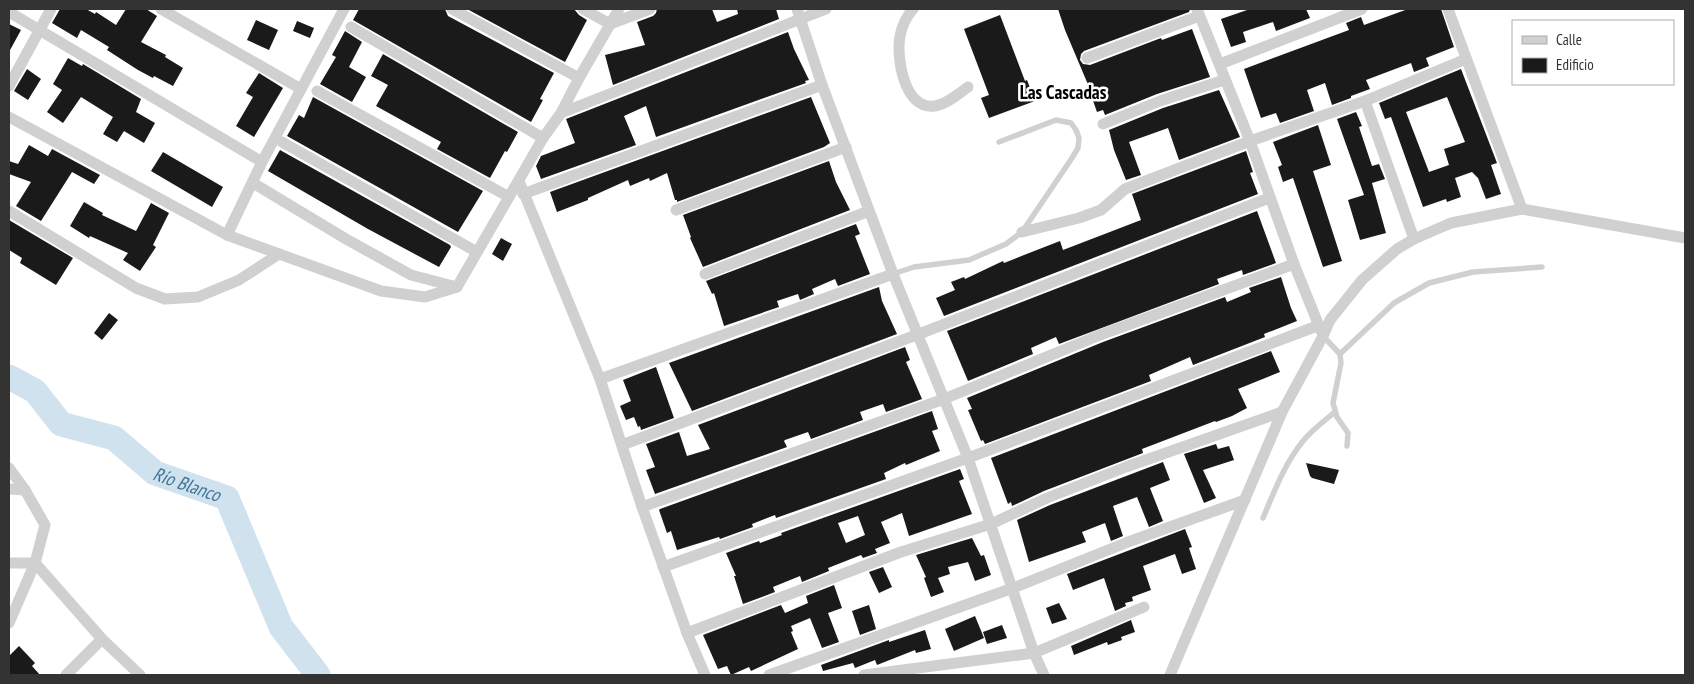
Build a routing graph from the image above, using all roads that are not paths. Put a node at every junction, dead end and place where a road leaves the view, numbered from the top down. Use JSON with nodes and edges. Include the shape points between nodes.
{"nodes":[{"id":1,"x":52,"y":9,"type":"edge"},
{"id":2,"x":161,"y":9,"type":"edge"},
{"id":3,"x":452,"y":9,"type":"edge"},
{"id":4,"x":583,"y":9,"type":"edge"},
{"id":5,"x":619,"y":9,"type":"edge"},
{"id":6,"x":650,"y":9,"type":"edge"},
{"id":7,"x":826,"y":9,"type":"edge"},
{"id":8,"x":913,"y":9,"type":"edge"},
{"id":9,"x":1362,"y":9,"type":"edge"},
{"id":10,"x":1448,"y":9,"type":"edge"},
{"id":11,"x":342,"y":10,"type":"edge"},
{"id":12,"x":9,"y":12,"type":"edge"},
{"id":13,"x":1198,"y":12,"type":"edge"},
{"id":14,"x":800,"y":14,"type":"edge"},
{"id":15,"x":610,"y":24,"type":"junction"},
{"id":16,"x":351,"y":27,"type":"dead end"},
{"id":17,"x":38,"y":31,"type":"junction"},
{"id":18,"x":1087,"y":58,"type":"dead end"},
{"id":19,"x":1466,"y":59,"type":"junction"},
{"id":20,"x":1220,"y":64,"type":"junction"},
{"id":21,"x":579,"y":78,"type":"junction"},
{"id":22,"x":1224,"y":80,"type":"junction"},
{"id":23,"x":822,"y":85,"type":"junction"},
{"id":24,"x":9,"y":86,"type":"edge"},
{"id":25,"x":968,"y":87,"type":"dead end"},
{"id":26,"x":301,"y":89,"type":"junction"},
{"id":27,"x":317,"y":91,"type":"dead end"},
{"id":28,"x":1365,"y":101,"type":"junction"},
{"id":29,"x":561,"y":114,"type":"junction"},
{"id":30,"x":9,"y":117,"type":"edge"},
{"id":31,"x":1104,"y":124,"type":"dead end"},
{"id":32,"x":543,"y":138,"type":"junction"},
{"id":33,"x":1250,"y":141,"type":"junction"},
{"id":34,"x":282,"y":142,"type":"dead end"},
{"id":35,"x":999,"y":142,"type":"dead end"},
{"id":36,"x":846,"y":147,"type":"junction"},
{"id":37,"x":262,"y":162,"type":"junction"},
{"id":38,"x":518,"y":181,"type":"junction"},
{"id":39,"x":253,"y":183,"type":"junction"},
{"id":40,"x":523,"y":194,"type":"junction"},
{"id":41,"x":509,"y":196,"type":"junction"},
{"id":42,"x":1269,"y":198,"type":"junction"},
{"id":43,"x":1522,"y":209,"type":"junction"},
{"id":44,"x":676,"y":210,"type":"dead end"},
{"id":45,"x":9,"y":211,"type":"edge"},
{"id":46,"x":870,"y":211,"type":"junction"},
{"id":47,"x":1022,"y":232,"type":"junction"},
{"id":48,"x":227,"y":235,"type":"junction"},
{"id":49,"x":1685,"y":238,"type":"edge"},
{"id":50,"x":1414,"y":239,"type":"junction"},
{"id":51,"x":477,"y":252,"type":"junction"},
{"id":52,"x":279,"y":254,"type":"junction"},
{"id":53,"x":1294,"y":264,"type":"junction"},
{"id":54,"x":1542,"y":266,"type":"dead end"},
{"id":55,"x":705,"y":274,"type":"dead end"},
{"id":56,"x":893,"y":274,"type":"junction"},
{"id":57,"x":457,"y":287,"type":"junction"},
{"id":58,"x":1320,"y":331,"type":"junction"},
{"id":59,"x":919,"y":334,"type":"junction"},
{"id":60,"x":1340,"y":354,"type":"junction"},
{"id":61,"x":600,"y":379,"type":"junction"},
{"id":62,"x":944,"y":399,"type":"junction"},
{"id":63,"x":1282,"y":412,"type":"junction"},
{"id":64,"x":1335,"y":412,"type":"junction"},
{"id":65,"x":622,"y":445,"type":"junction"},
{"id":66,"x":1347,"y":446,"type":"dead end"},
{"id":67,"x":968,"y":458,"type":"junction"},
{"id":68,"x":9,"y":468,"type":"edge"},
{"id":69,"x":9,"y":489,"type":"edge"},
{"id":70,"x":25,"y":490,"type":"junction"},
{"id":71,"x":1245,"y":500,"type":"junction"},
{"id":72,"x":642,"y":507,"type":"junction"},
{"id":73,"x":1263,"y":518,"type":"dead end"},
{"id":74,"x":991,"y":524,"type":"junction"},
{"id":75,"x":9,"y":563,"type":"edge"},
{"id":76,"x":35,"y":563,"type":"junction"},
{"id":77,"x":664,"y":567,"type":"junction"},
{"id":78,"x":1014,"y":588,"type":"junction"},
{"id":79,"x":1144,"y":607,"type":"dead end"},
{"id":80,"x":9,"y":623,"type":"edge"},
{"id":81,"x":687,"y":633,"type":"junction"},
{"id":82,"x":102,"y":639,"type":"junction"},
{"id":83,"x":1034,"y":653,"type":"junction"},
{"id":84,"x":66,"y":675,"type":"edge"},
{"id":85,"x":140,"y":675,"type":"edge"},
{"id":86,"x":705,"y":675,"type":"edge"},
{"id":87,"x":769,"y":675,"type":"edge"},
{"id":88,"x":864,"y":675,"type":"edge"},
{"id":89,"x":1044,"y":675,"type":"edge"},
{"id":90,"x":1170,"y":675,"type":"edge"}],
"edges":[{"from":1,"to":17,"type":"street"},
{"from":2,"to":26,"type":"street"},
{"from":3,"to":21,"type":"street"},
{"from":4,"to":15,"type":"street"},
{"from":5,"to":15,"type":"street"},
{"from":6,"to":15,"type":"street"},
{"from":7,"to":14,"type":"street"},
{"from":8,"to":25,"type":"street","via":[[904,22],[899,53],[901,71],[916,101],[924,106],[934,106]]},
{"from":9,"to":20,"type":"street"},
{"from":10,"to":19,"type":"street"},
{"from":11,"to":26,"type":"street"},
{"from":12,"to":17,"type":"street"},
{"from":13,"to":18,"type":"street"},
{"from":13,"to":20,"type":"street"},
{"from":14,"to":23,"type":"street"},
{"from":14,"to":29,"type":"street"},
{"from":15,"to":21,"type":"street"},
{"from":16,"to":32,"type":"street"},
{"from":17,"to":24,"type":"street"},
{"from":17,"to":37,"type":"street"},
{"from":19,"to":28,"type":"street"},
{"from":19,"to":43,"type":"street"},
{"from":20,"to":22,"type":"street"},
{"from":21,"to":29,"type":"street"},
{"from":22,"to":31,"type":"street"},
{"from":22,"to":33,"type":"street"},
{"from":23,"to":36,"type":"street"},
{"from":23,"to":40,"type":"street"},
{"from":26,"to":37,"type":"street"},
{"from":27,"to":41,"type":"street"},
{"from":28,"to":33,"type":"street"},
{"from":28,"to":50,"type":"street"},
{"from":29,"to":32,"type":"street"},
{"from":30,"to":48,"type":"street"},
{"from":32,"to":38,"type":"street"},
{"from":33,"to":42,"type":"street"},
{"from":33,"to":47,"type":"street","via":[[1125,189],[1101,210],[1086,216]]},
{"from":34,"to":51,"type":"street"},
{"from":35,"to":47,"type":"lane","via":[[1056,120],[1071,124],[1079,138],[1072,158]]},
{"from":36,"to":44,"type":"street"},
{"from":36,"to":46,"type":"street"},
{"from":37,"to":39,"type":"street"},
{"from":38,"to":40,"type":"street"},
{"from":38,"to":41,"type":"street"},
{"from":39,"to":48,"type":"street"},
{"from":39,"to":57,"type":"street","via":[[411,275]]},
{"from":40,"to":61,"type":"street"},
{"from":41,"to":51,"type":"street"},
{"from":42,"to":53,"type":"street"},
{"from":42,"to":59,"type":"street"},
{"from":43,"to":49,"type":"street"},
{"from":43,"to":50,"type":"street","via":[[1451,223]]},
{"from":45,"to":52,"type":"street","via":[[136,288],[165,299],[198,296],[239,280]]},
{"from":46,"to":55,"type":"street"},
{"from":46,"to":56,"type":"street"},
{"from":47,"to":56,"type":"lane","via":[[1006,244],[969,260],[914,267]]},
{"from":48,"to":52,"type":"street"},
{"from":50,"to":58,"type":"street","via":[[1397,249],[1362,280]]},
{"from":51,"to":57,"type":"street"},
{"from":52,"to":57,"type":"street","via":[[380,291],[425,297]]},
{"from":53,"to":58,"type":"street"},
{"from":53,"to":62,"type":"street","via":[[1100,335]]},
{"from":54,"to":60,"type":"lane","via":[[1473,272],[1429,283],[1394,303]]},
{"from":56,"to":59,"type":"street"},
{"from":56,"to":61,"type":"street"},
{"from":58,"to":60,"type":"lane"},
{"from":58,"to":63,"type":"street"},
{"from":58,"to":67,"type":"street"},
{"from":59,"to":62,"type":"street"},
{"from":59,"to":65,"type":"street"},
{"from":60,"to":64,"type":"lane","via":[[1342,363],[1335,389]]},
{"from":61,"to":65,"type":"street"},
{"from":62,"to":67,"type":"street"},
{"from":62,"to":72,"type":"street"},
{"from":63,"to":71,"type":"street"},
{"from":63,"to":74,"type":"street","via":[[1126,467]]},
{"from":64,"to":66,"type":"lane","via":[[1348,434]]},
{"from":64,"to":73,"type":"lane","via":[[1295,452]]},
{"from":65,"to":72,"type":"street"},
{"from":67,"to":74,"type":"street"},
{"from":67,"to":77,"type":"street"},
{"from":68,"to":70,"type":"street"},
{"from":69,"to":70,"type":"street"},
{"from":70,"to":76,"type":"street","via":[[46,525]]},
{"from":71,"to":78,"type":"street"},
{"from":71,"to":90,"type":"street"},
{"from":72,"to":77,"type":"street"},
{"from":74,"to":78,"type":"street"},
{"from":74,"to":81,"type":"street","via":[[901,552]]},
{"from":75,"to":76,"type":"street"},
{"from":76,"to":80,"type":"street"},
{"from":76,"to":82,"type":"street"},
{"from":77,"to":81,"type":"street"},
{"from":78,"to":83,"type":"street"},
{"from":78,"to":87,"type":"street"},
{"from":79,"to":83,"type":"street"},
{"from":81,"to":86,"type":"street"},
{"from":82,"to":84,"type":"street"},
{"from":82,"to":85,"type":"street"},
{"from":83,"to":88,"type":"street"},
{"from":83,"to":89,"type":"street"}]}
